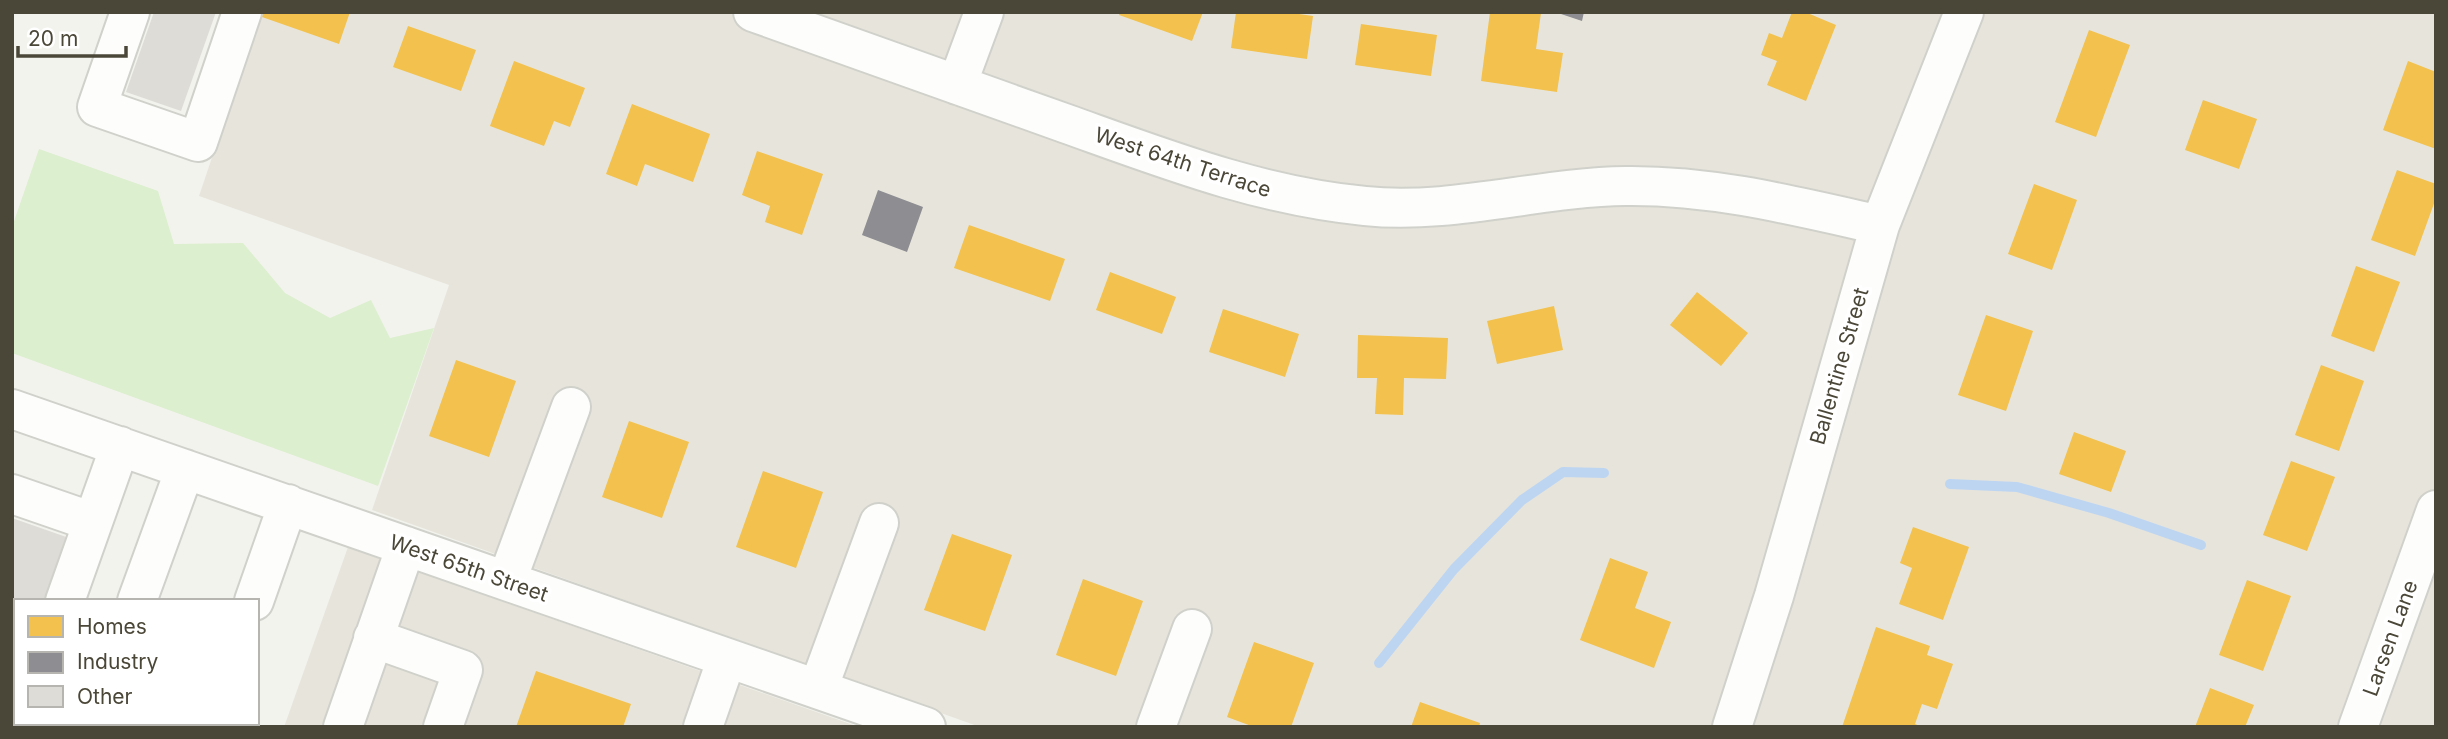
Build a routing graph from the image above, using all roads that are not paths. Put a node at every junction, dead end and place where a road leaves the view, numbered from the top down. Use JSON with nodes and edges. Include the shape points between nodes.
{"nodes":[{"id":1,"x":130,"y":12,"type":"edge"},
{"id":2,"x":242,"y":12,"type":"edge"},
{"id":3,"x":753,"y":12,"type":"edge"},
{"id":4,"x":984,"y":12,"type":"edge"},
{"id":5,"x":1964,"y":12,"type":"edge"},
{"id":6,"x":957,"y":85,"type":"junction"},
{"id":7,"x":1880,"y":225,"type":"junction"},
{"id":8,"x":571,"y":407,"type":"dead end"},
{"id":9,"x":12,"y":409,"type":"edge"},
{"id":10,"x":120,"y":446,"type":"junction"},
{"id":11,"x":185,"y":469,"type":"junction"},
{"id":12,"x":12,"y":495,"type":"edge"},
{"id":13,"x":288,"y":505,"type":"junction"},
{"id":14,"x":2436,"y":510,"type":"edge"},
{"id":15,"x":93,"y":522,"type":"junction"},
{"id":16,"x":878,"y":523,"type":"dead end"},
{"id":17,"x":406,"y":545,"type":"junction"},
{"id":18,"x":507,"y":580,"type":"junction"},
{"id":19,"x":66,"y":599,"type":"edge"},
{"id":20,"x":138,"y":599,"type":"edge"},
{"id":21,"x":255,"y":599,"type":"edge"},
{"id":22,"x":1192,"y":629,"type":"dead end"},
{"id":23,"x":373,"y":638,"type":"junction"},
{"id":24,"x":727,"y":658,"type":"junction"},
{"id":25,"x":818,"y":689,"type":"junction"},
{"id":26,"x":343,"y":727,"type":"edge"},
{"id":27,"x":443,"y":727,"type":"edge"},
{"id":28,"x":703,"y":727,"type":"edge"},
{"id":29,"x":926,"y":727,"type":"edge"},
{"id":30,"x":1156,"y":727,"type":"edge"},
{"id":31,"x":1732,"y":727,"type":"edge"},
{"id":32,"x":2358,"y":727,"type":"edge"}],
"edges":[{"from":1,"to":2,"type":"street","via":[[97,107],[198,142]]},
{"from":3,"to":6,"type":"street","name":"West 64th Terrace"},
{"from":4,"to":6,"type":"street"},
{"from":5,"to":7,"type":"street","name":"Ballentine Street"},
{"from":6,"to":7,"type":"street","name":"West 64th Terrace","via":[[1209,174],[1288,196],[1367,206],[1432,207],[1624,186],[1684,187],[1756,197]]},
{"from":7,"to":31,"type":"street","name":"Ballentine Street"},
{"from":8,"to":18,"type":"street"},
{"from":9,"to":10,"type":"street","name":"West 65th Street"},
{"from":10,"to":11,"type":"street","name":"West 65th Street"},
{"from":10,"to":15,"type":"street"},
{"from":11,"to":13,"type":"street","name":"West 65th Street"},
{"from":11,"to":20,"type":"street"},
{"from":12,"to":15,"type":"street"},
{"from":13,"to":17,"type":"street","name":"West 65th Street"},
{"from":13,"to":21,"type":"street"},
{"from":14,"to":32,"type":"street","name":"Larsen Lane"},
{"from":15,"to":19,"type":"street"},
{"from":16,"to":25,"type":"street"},
{"from":17,"to":18,"type":"street","name":"West 65th Street"},
{"from":17,"to":23,"type":"street"},
{"from":18,"to":24,"type":"street","name":"West 65th Street"},
{"from":22,"to":30,"type":"street"},
{"from":23,"to":26,"type":"street"},
{"from":23,"to":27,"type":"street","via":[[463,670]]},
{"from":24,"to":25,"type":"street","name":"West 65th Street"},
{"from":24,"to":28,"type":"street"},
{"from":25,"to":29,"type":"street","name":"West 65th Street"}]}
